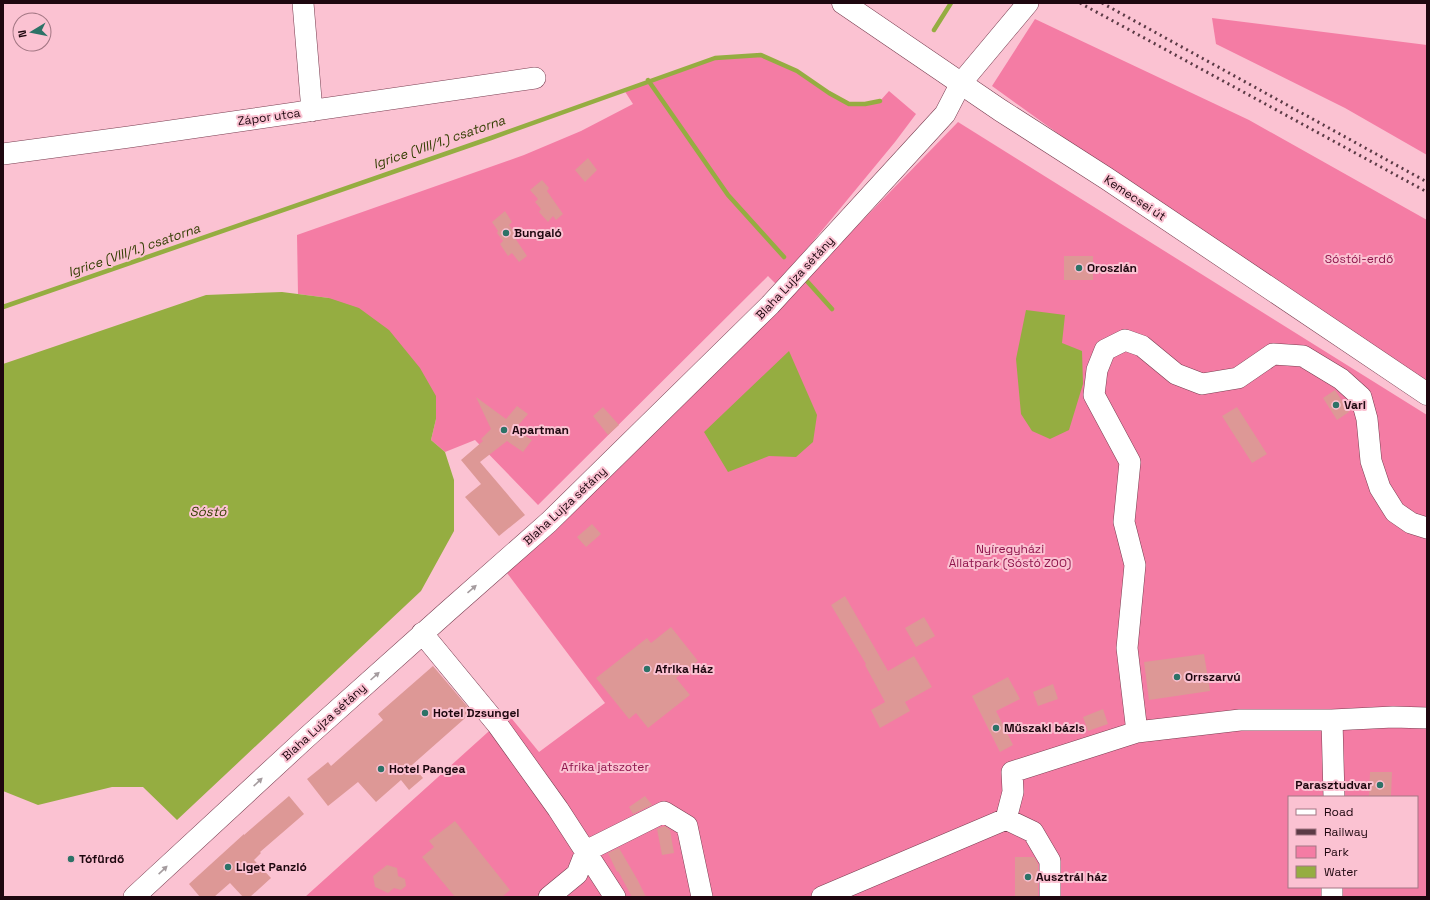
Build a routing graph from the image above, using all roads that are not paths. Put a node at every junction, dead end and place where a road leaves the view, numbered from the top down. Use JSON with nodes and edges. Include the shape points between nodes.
{"nodes":[{"id":1,"x":303,"y":3,"type":"edge"},
{"id":2,"x":843,"y":3,"type":"edge"},
{"id":3,"x":1028,"y":3,"type":"edge"},
{"id":4,"x":535,"y":78,"type":"dead end"},
{"id":5,"x":961,"y":83,"type":"junction"},
{"id":6,"x":312,"y":110,"type":"junction"},
{"id":7,"x":3,"y":154,"type":"edge"},
{"id":8,"x":1427,"y":394,"type":"edge"},
{"id":9,"x":1427,"y":528,"type":"edge"},
{"id":10,"x":422,"y":633,"type":"junction"},
{"id":11,"x":1427,"y":718,"type":"edge"},
{"id":12,"x":1332,"y":720,"type":"junction"},
{"id":13,"x":1137,"y":732,"type":"junction"},
{"id":14,"x":1334,"y":796,"type":"edge"},
{"id":15,"x":1006,"y":819,"type":"junction"},
{"id":16,"x":586,"y":851,"type":"junction"},
{"id":17,"x":828,"y":896,"type":"edge"},
{"id":18,"x":134,"y":897,"type":"edge"},
{"id":19,"x":549,"y":897,"type":"edge"},
{"id":20,"x":615,"y":897,"type":"edge"},
{"id":21,"x":702,"y":897,"type":"edge"},
{"id":22,"x":1050,"y":897,"type":"edge"}],
"edges":[{"from":1,"to":6,"type":"street"},
{"from":2,"to":5,"type":"main road","name":"Kemecsei út"},
{"from":3,"to":5,"type":"street","name":"Blaha Lujza sétány"},
{"from":4,"to":6,"type":"street","name":"Zápor utca"},
{"from":5,"to":8,"type":"main road","name":"Kemecsei út"},
{"from":10,"to":5,"type":"street","name":"Blaha Lujza sétány","one_way":true,"via":[[549,522],[770,305],[945,114]]},
{"from":6,"to":7,"type":"street","name":"Zápor utca"},
{"from":9,"to":13,"type":"street","via":[[1411,523],[1395,512],[1380,488],[1371,461],[1367,419],[1361,397],[1341,379],[1303,356],[1273,354],[1238,378],[1202,384],[1176,374],[1142,346],[1125,340],[1105,350],[1097,370],[1094,395],[1130,462],[1124,522],[1135,565],[1127,648]]},
{"from":10,"to":16,"type":"street","via":[[497,724]]},
{"from":18,"to":10,"type":"street","name":"Blaha Lujza sétány","one_way":true},
{"from":11,"to":12,"type":"street"},
{"from":12,"to":13,"type":"street","via":[[1240,720]]},
{"from":12,"to":14,"type":"street"},
{"from":13,"to":15,"type":"street","via":[[1012,772],[1013,792]]},
{"from":15,"to":17,"type":"street"},
{"from":15,"to":22,"type":"street","via":[[1033,832],[1050,861]]},
{"from":16,"to":19,"type":"street","via":[[577,874]]},
{"from":16,"to":20,"type":"street"},
{"from":16,"to":21,"type":"street","via":[[664,812],[687,826]]}]}
